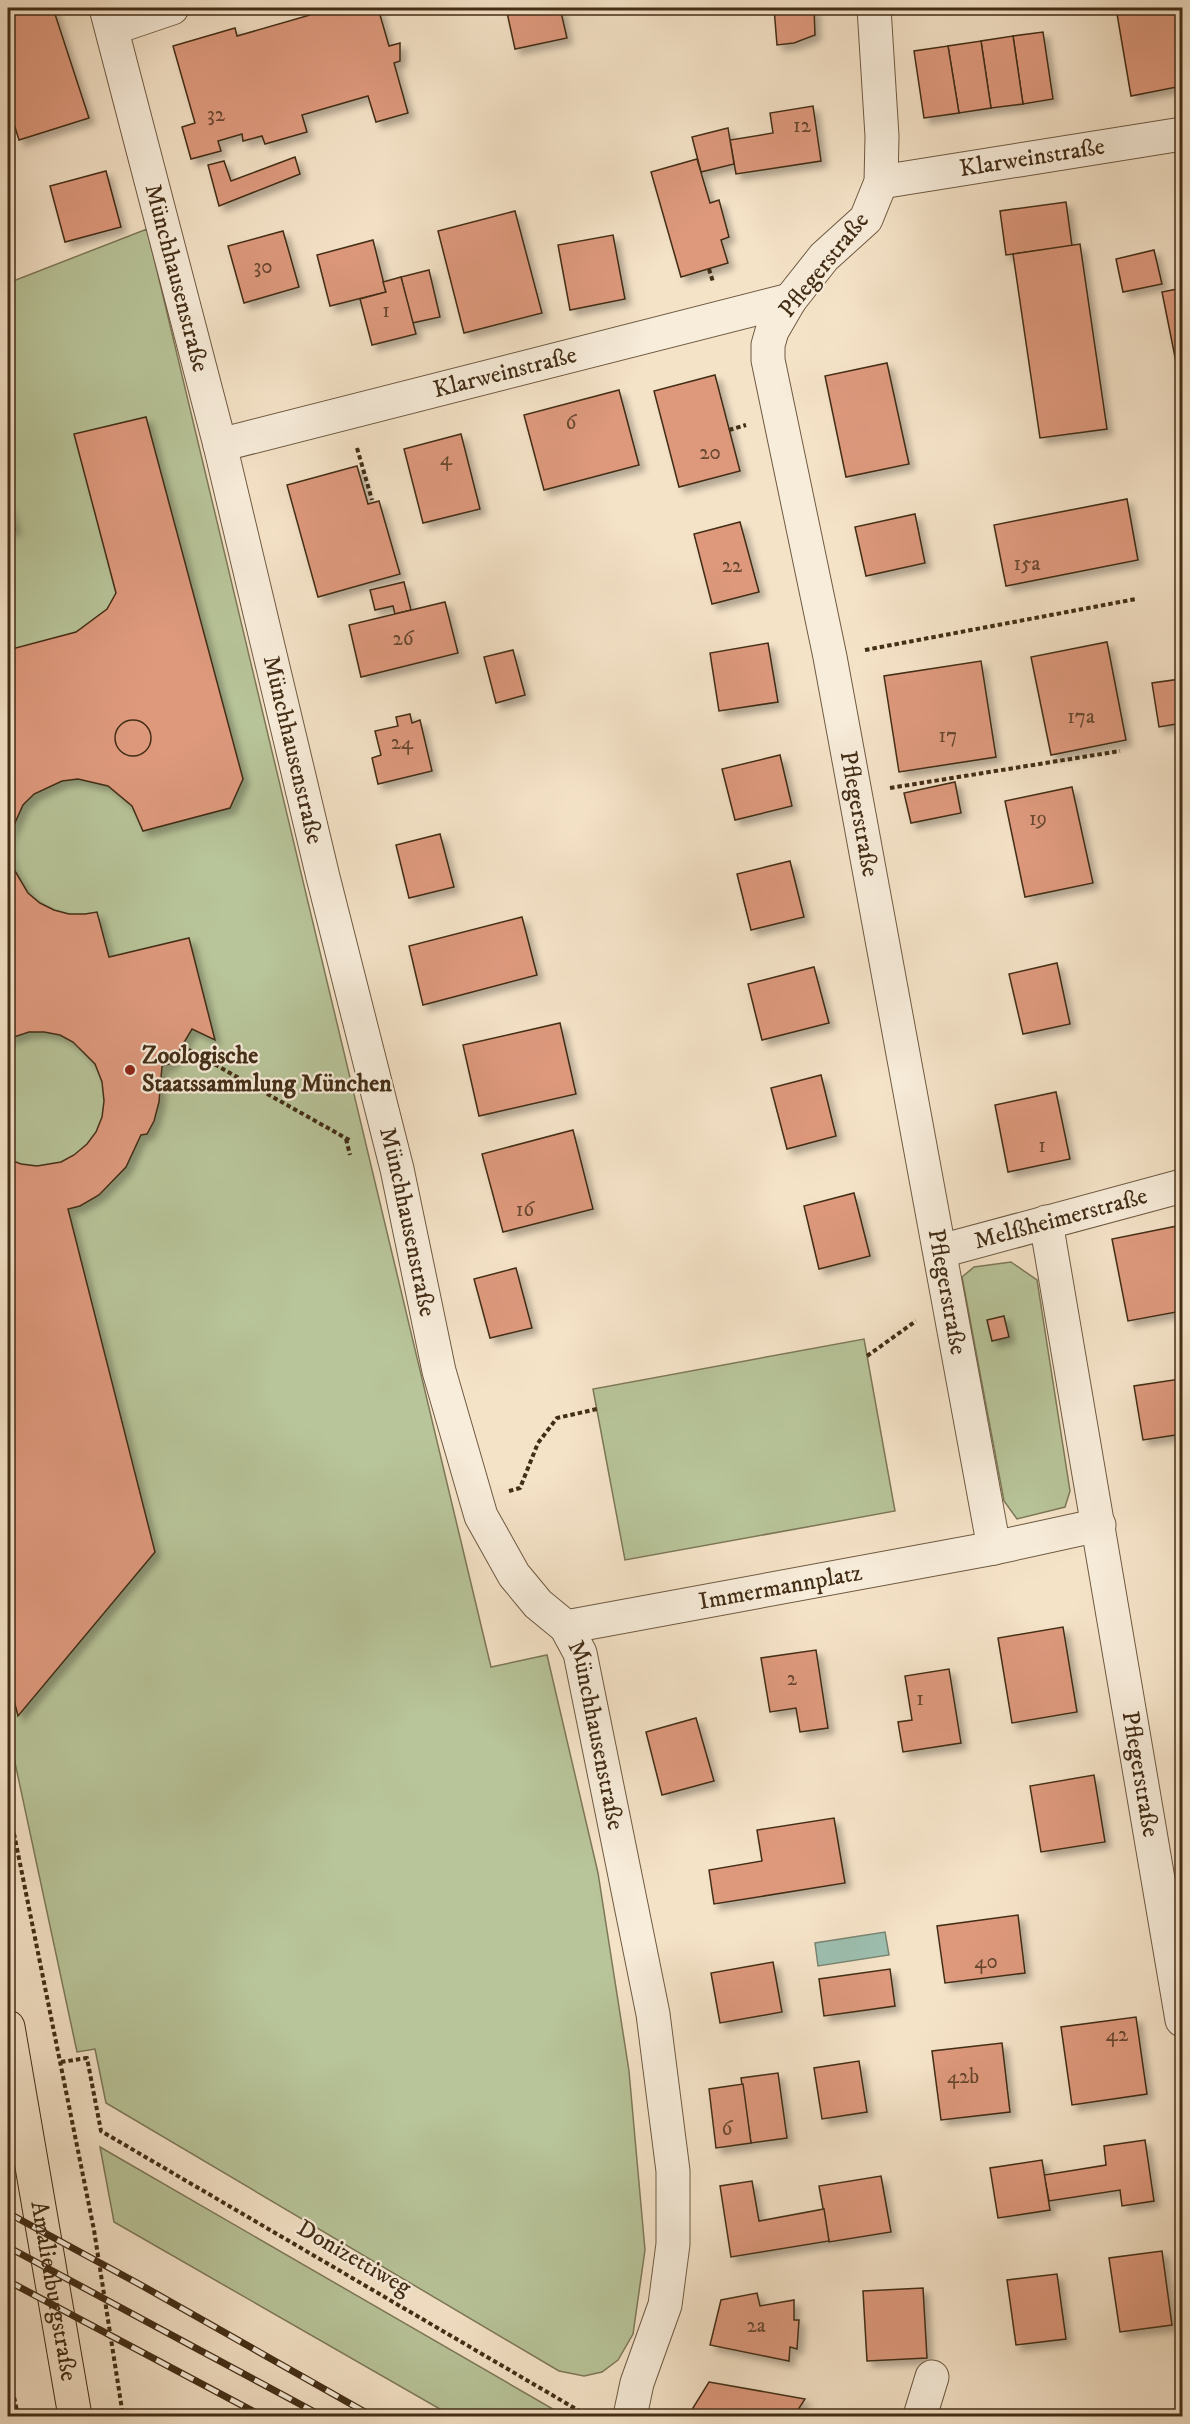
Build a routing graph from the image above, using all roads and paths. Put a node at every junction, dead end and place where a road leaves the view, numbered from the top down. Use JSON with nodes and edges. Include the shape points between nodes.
{"nodes":[{"id":1,"x":172,"y":8,"type":"edge"},
{"id":2,"x":874,"y":8,"type":"edge"},
{"id":3,"x":110,"y":18,"type":"edge"},
{"id":4,"x":1182,"y":134,"type":"edge"},
{"id":5,"x":881,"y":182,"type":"junction"},
{"id":6,"x":790,"y":300,"type":"junction"},
{"id":7,"x":348,"y":412,"type":"junction"},
{"id":8,"x":220,"y":445,"type":"junction"},
{"id":9,"x":372,"y":500,"type":"dead end"},
{"id":10,"x":1136,"y":599,"type":"dead end"},
{"id":11,"x":830,"y":657,"type":"junction"},
{"id":12,"x":1120,"y":751,"type":"dead end"},
{"id":13,"x":856,"y":794,"type":"junction"},
{"id":14,"x":182,"y":1046,"type":"dead end"},
{"id":15,"x":346,"y":1138,"type":"junction"},
{"id":16,"x":350,"y":1155,"type":"dead end"},
{"id":17,"x":397,"y":1169,"type":"junction"},
{"id":18,"x":1182,"y":1186,"type":"edge"},
{"id":19,"x":1046,"y":1222,"type":"junction"},
{"id":20,"x":941,"y":1251,"type":"junction"},
{"id":21,"x":949,"y":1298,"type":"junction"},
{"id":22,"x":867,"y":1356,"type":"dead end"},
{"id":23,"x":597,"y":1409,"type":"dead end"},
{"id":24,"x":476,"y":1500,"type":"junction"},
{"id":25,"x":1099,"y":1525,"type":"junction"},
{"id":26,"x":994,"y":1548,"type":"junction"},
{"id":27,"x":566,"y":1627,"type":"junction"},
{"id":28,"x":8,"y":1804,"type":"edge"},
{"id":29,"x":1182,"y":2020,"type":"edge"},
{"id":30,"x":8,"y":2027,"type":"edge"},
{"id":31,"x":61,"y":2062,"type":"junction"},
{"id":32,"x":8,"y":2368,"type":"edge"},
{"id":33,"x":932,"y":2377,"type":"dead end"},
{"id":34,"x":18,"y":2416,"type":"edge"},
{"id":35,"x":75,"y":2416,"type":"edge"},
{"id":36,"x":123,"y":2416,"type":"edge"},
{"id":37,"x":588,"y":2416,"type":"edge"},
{"id":38,"x":630,"y":2416,"type":"edge"},
{"id":39,"x":920,"y":2416,"type":"edge"}],
"edges":[{"from":1,"to":3,"type":"street"},
{"from":2,"to":5,"type":"street","name":"Pflegerstraße"},
{"from":3,"to":8,"type":"street","name":"Münchhausenstraße"},
{"from":4,"to":5,"type":"street","name":"Klarweinstraße"},
{"from":5,"to":6,"type":"street","name":"Pflegerstraße","via":[[866,219],[824,257]]},
{"from":6,"to":7,"type":"street","name":"Klarweinstraße"},
{"from":6,"to":11,"type":"street","name":"Pflegerstraße","via":[[772,331],[768,360]]},
{"from":7,"to":8,"type":"street","name":"Klarweinstraße"},
{"from":7,"to":9,"type":"path"},
{"from":8,"to":17,"type":"street","name":"Münchhausenstraße"},
{"from":10,"to":11,"type":"path"},
{"from":11,"to":13,"type":"street","name":"Pflegerstraße"},
{"from":12,"to":13,"type":"path"},
{"from":13,"to":20,"type":"street","name":"Pflegerstraße"},
{"from":14,"to":15,"type":"path"},
{"from":15,"to":16,"type":"path"},
{"from":15,"to":17,"type":"path"},
{"from":17,"to":24,"type":"street","name":"Münchhausenstraße","via":[[439,1371]]},
{"from":18,"to":19,"type":"street","name":"Melßheimerstraße"},
{"from":19,"to":20,"type":"street","name":"Melßheimerstraße"},
{"from":19,"to":25,"type":"street","name":"Pflegerstraße"},
{"from":20,"to":21,"type":"street","name":"Pflegerstraße"},
{"from":21,"to":22,"type":"path"},
{"from":21,"to":26,"type":"street","name":"Pflegerstraße"},
{"from":23,"to":24,"type":"path","via":[[557,1418],[538,1443],[520,1488]]},
{"from":24,"to":27,"type":"street","name":"Münchhausenstraße","via":[[514,1575],[538,1604]]},
{"from":25,"to":26,"type":"street"},
{"from":25,"to":29,"type":"street","name":"Pflegerstraße"},
{"from":26,"to":27,"type":"street","name":"Immermannplatz"},
{"from":27,"to":38,"type":"street","name":"Münchhausenstraße","via":[[580,1653],[651,2002],[673,2171],[674,2244],[665,2304],[637,2383]]},
{"from":28,"to":31,"type":"path"},
{"from":30,"to":35,"type":"main road","name":"Amalienburgstraße"},
{"from":31,"to":36,"type":"path","via":[[94,2230]]},
{"from":31,"to":37,"type":"path","name":"Donizettiweg","via":[[87,2058],[101,2132]]},
{"from":32,"to":34,"type":"path"},
{"from":33,"to":39,"type":"street"}]}
